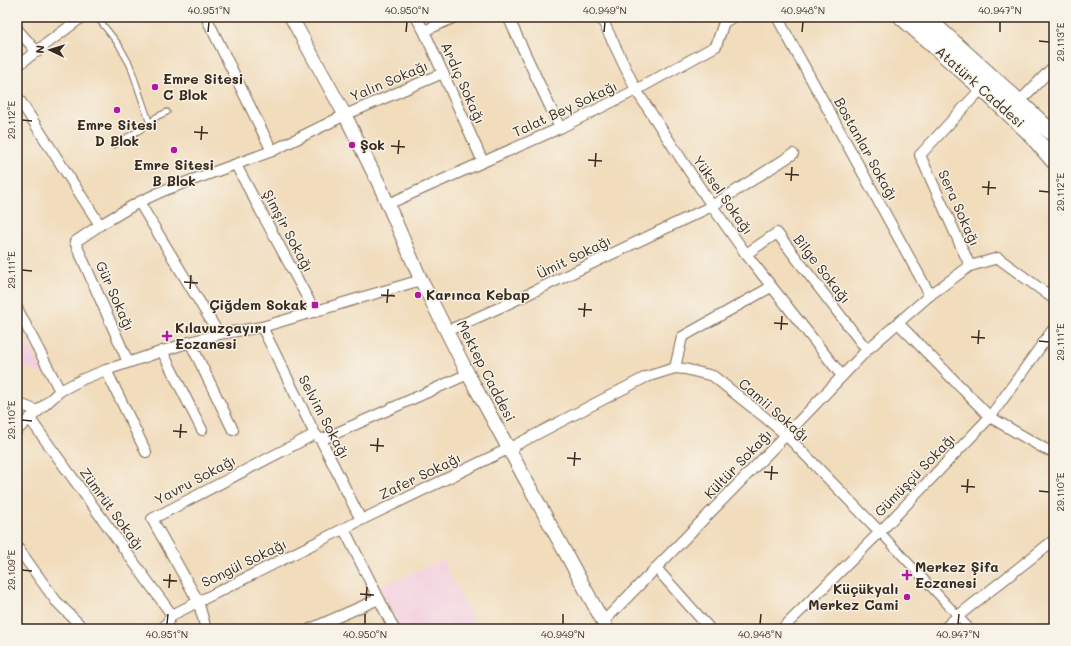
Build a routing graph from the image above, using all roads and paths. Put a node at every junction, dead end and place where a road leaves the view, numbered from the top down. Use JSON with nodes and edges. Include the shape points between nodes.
{"nodes":[{"id":1,"x":82,"y":17,"type":"edge"},
{"id":2,"x":97,"y":17,"type":"edge"},
{"id":3,"x":206,"y":17,"type":"edge"},
{"id":4,"x":291,"y":17,"type":"edge"},
{"id":5,"x":416,"y":17,"type":"edge"},
{"id":6,"x":455,"y":17,"type":"edge"},
{"id":7,"x":508,"y":17,"type":"edge"},
{"id":8,"x":601,"y":17,"type":"edge"},
{"id":9,"x":716,"y":17,"type":"edge"},
{"id":10,"x":734,"y":17,"type":"edge"},
{"id":11,"x":777,"y":17,"type":"edge"},
{"id":12,"x":902,"y":17,"type":"edge"},
{"id":13,"x":925,"y":17,"type":"edge"},
{"id":14,"x":722,"y":27,"type":"junction"},
{"id":15,"x":17,"y":29,"type":"edge"},
{"id":16,"x":424,"y":30,"type":"junction"},
{"id":17,"x":37,"y":52,"type":"junction"},
{"id":18,"x":17,"y":66,"type":"edge"},
{"id":19,"x":1054,"y":66,"type":"edge"},
{"id":20,"x":443,"y":73,"type":"junction"},
{"id":21,"x":982,"y":88,"type":"junction"},
{"id":22,"x":636,"y":90,"type":"junction"},
{"id":23,"x":17,"y":96,"type":"edge"},
{"id":24,"x":1019,"y":102,"type":"junction"},
{"id":25,"x":167,"y":112,"type":"dead end"},
{"id":26,"x":345,"y":114,"type":"junction"},
{"id":27,"x":150,"y":124,"type":"junction"},
{"id":28,"x":560,"y":128,"type":"junction"},
{"id":29,"x":1054,"y":135,"type":"edge"},
{"id":30,"x":114,"y":145,"type":"dead end"},
{"id":31,"x":272,"y":151,"type":"junction"},
{"id":32,"x":793,"y":154,"type":"dead end"},
{"id":33,"x":1054,"y":161,"type":"edge"},
{"id":34,"x":483,"y":162,"type":"junction"},
{"id":35,"x":236,"y":165,"type":"junction"},
{"id":36,"x":139,"y":202,"type":"junction"},
{"id":37,"x":388,"y":204,"type":"junction"},
{"id":38,"x":712,"y":206,"type":"junction"},
{"id":39,"x":100,"y":225,"type":"junction"},
{"id":40,"x":75,"y":242,"type":"joint"},
{"id":41,"x":746,"y":254,"type":"junction"},
{"id":42,"x":970,"y":266,"type":"junction"},
{"id":43,"x":420,"y":280,"type":"junction"},
{"id":44,"x":771,"y":286,"type":"junction"},
{"id":45,"x":930,"y":295,"type":"junction"},
{"id":46,"x":1054,"y":299,"type":"edge"},
{"id":47,"x":17,"y":308,"type":"edge"},
{"id":48,"x":315,"y":312,"type":"junction"},
{"id":49,"x":898,"y":323,"type":"junction"},
{"id":50,"x":262,"y":327,"type":"junction"},
{"id":51,"x":1054,"y":328,"type":"edge"},
{"id":52,"x":447,"y":331,"type":"junction"},
{"id":53,"x":219,"y":334,"type":"junction"},
{"id":54,"x":190,"y":342,"type":"junction"},
{"id":55,"x":867,"y":350,"type":"junction"},
{"id":56,"x":162,"y":351,"type":"junction"},
{"id":57,"x":128,"y":362,"type":"junction"},
{"id":58,"x":675,"y":368,"type":"junction"},
{"id":59,"x":106,"y":370,"type":"junction"},
{"id":60,"x":468,"y":374,"type":"junction"},
{"id":61,"x":842,"y":376,"type":"junction"},
{"id":62,"x":60,"y":391,"type":"junction"},
{"id":63,"x":17,"y":402,"type":"edge"},
{"id":64,"x":38,"y":411,"type":"junction"},
{"id":65,"x":990,"y":417,"type":"junction"},
{"id":66,"x":30,"y":419,"type":"junction"},
{"id":67,"x":17,"y":430,"type":"edge"},
{"id":68,"x":202,"y":430,"type":"dead end"},
{"id":69,"x":233,"y":430,"type":"dead end"},
{"id":70,"x":786,"y":435,"type":"junction"},
{"id":71,"x":318,"y":437,"type":"junction"},
{"id":72,"x":508,"y":449,"type":"junction"},
{"id":73,"x":146,"y":452,"type":"dead end"},
{"id":74,"x":1054,"y":452,"type":"edge"},
{"id":75,"x":361,"y":520,"type":"junction"},
{"id":76,"x":344,"y":529,"type":"junction"},
{"id":77,"x":880,"y":532,"type":"junction"},
{"id":78,"x":1054,"y":540,"type":"edge"},
{"id":79,"x":17,"y":547,"type":"edge"},
{"id":80,"x":656,"y":568,"type":"junction"},
{"id":81,"x":379,"y":599,"type":"junction"},
{"id":82,"x":198,"y":601,"type":"junction"},
{"id":83,"x":172,"y":615,"type":"junction"},
{"id":84,"x":958,"y":616,"type":"junction"},
{"id":85,"x":605,"y":626,"type":"edge"},
{"id":86,"x":84,"y":629,"type":"edge"},
{"id":87,"x":162,"y":629,"type":"edge"},
{"id":88,"x":206,"y":629,"type":"edge"},
{"id":89,"x":310,"y":629,"type":"edge"},
{"id":90,"x":394,"y":629,"type":"edge"},
{"id":91,"x":710,"y":629,"type":"edge"},
{"id":92,"x":782,"y":629,"type":"edge"},
{"id":93,"x":944,"y":629,"type":"edge"},
{"id":94,"x":970,"y":629,"type":"edge"}],
"edges":[{"from":1,"to":17,"type":"street"},
{"from":2,"to":27,"type":"lane","via":[[130,65]]},
{"from":3,"to":31,"type":"street"},
{"from":4,"to":26,"type":"street","name":"Mektep Caddesi"},
{"from":5,"to":16,"type":"street","name":"Ardıç Sokağı"},
{"from":6,"to":16,"type":"street"},
{"from":7,"to":28,"type":"street"},
{"from":8,"to":22,"type":"street","name":"Yüksel Sokağı"},
{"from":9,"to":14,"type":"street"},
{"from":10,"to":14,"type":"street","via":[[724,22]]},
{"from":11,"to":45,"type":"street","name":"Bostanlar Sokağı"},
{"from":12,"to":21,"type":"main road","name":"Atatürk Caddesi"},
{"from":13,"to":24,"type":"main road","name":"Atatürk Caddesi"},
{"from":14,"to":22,"type":"street","name":"Talat Bey Sokağı","via":[[716,46]]},
{"from":15,"to":17,"type":"street"},
{"from":16,"to":20,"type":"street","name":"Ardıç Sokağı"},
{"from":17,"to":18,"type":"street"},
{"from":19,"to":24,"type":"street"},
{"from":20,"to":26,"type":"street","name":"Yalın Sokağı"},
{"from":20,"to":34,"type":"street","name":"Ardıç Sokağı"},
{"from":21,"to":33,"type":"main road","name":"Atatürk Caddesi","via":[[1029,132]]},
{"from":21,"to":42,"type":"street","name":"Sera Sokağı","via":[[920,155]]},
{"from":22,"to":28,"type":"street","name":"Talat Bey Sokağı"},
{"from":22,"to":38,"type":"street","name":"Yüksel Sokağı"},
{"from":23,"to":39,"type":"street"},
{"from":24,"to":29,"type":"main road","name":"Atatürk Caddesi"},
{"from":25,"to":27,"type":"lane","via":[[156,117]]},
{"from":26,"to":31,"type":"street","name":"Yalın Sokağı"},
{"from":26,"to":37,"type":"street","name":"Mektep Caddesi"},
{"from":27,"to":30,"type":"lane"},
{"from":28,"to":34,"type":"street","name":"Talat Bey Sokağı"},
{"from":31,"to":35,"type":"street","name":"Yalın Sokağı"},
{"from":32,"to":38,"type":"street","name":"Ümit Sokağı"},
{"from":34,"to":37,"type":"street","name":"Talat Bey Sokağı"},
{"from":35,"to":36,"type":"street","name":"Yalın Sokağı"},
{"from":35,"to":48,"type":"street","name":"Şimşir Sokağı"},
{"from":36,"to":39,"type":"street","name":"Yalın Sokağı"},
{"from":36,"to":53,"type":"street"},
{"from":37,"to":43,"type":"street","name":"Mektep Caddesi"},
{"from":38,"to":41,"type":"street","name":"Yüksel Sokağı"},
{"from":38,"to":52,"type":"street","name":"Ümit Sokağı"},
{"from":39,"to":40,"type":"street","name":"Yalın Sokağı"},
{"from":40,"to":57,"type":"street","name":"Gür Sokağı"},
{"from":41,"to":44,"type":"street","name":"Yüksel Sokağı"},
{"from":41,"to":55,"type":"street","name":"Bilge Sokağı","via":[[777,233]]},
{"from":42,"to":45,"type":"street","name":"Kültür Sokağı"},
{"from":42,"to":46,"type":"street","name":"Sera Sokağı","via":[[998,258]]},
{"from":43,"to":48,"type":"street"},
{"from":43,"to":52,"type":"street","name":"Mektep Caddesi"},
{"from":44,"to":58,"type":"street","via":[[682,337]]},
{"from":44,"to":61,"type":"street","name":"Yüksel Sokağı"},
{"from":45,"to":49,"type":"street","name":"Kültür Sokağı"},
{"from":47,"to":62,"type":"street"},
{"from":48,"to":50,"type":"street"},
{"from":49,"to":55,"type":"street","name":"Kültür Sokağı"},
{"from":49,"to":65,"type":"street"},
{"from":50,"to":53,"type":"street"},
{"from":50,"to":71,"type":"street","name":"Selvim Sokağı"},
{"from":51,"to":65,"type":"street","name":"Gümüşçü Sokağı"},
{"from":52,"to":60,"type":"street","name":"Mektep Caddesi"},
{"from":53,"to":54,"type":"street"},
{"from":54,"to":56,"type":"street"},
{"from":54,"to":69,"type":"street"},
{"from":55,"to":61,"type":"street","name":"Kültür Sokağı"},
{"from":56,"to":57,"type":"street"},
{"from":56,"to":68,"type":"street"},
{"from":57,"to":59,"type":"street"},
{"from":58,"to":70,"type":"street","name":"Camii Sokağı","via":[[713,376]]},
{"from":58,"to":72,"type":"street","name":"Camii Sokağı","via":[[646,377]]},
{"from":59,"to":62,"type":"street"},
{"from":59,"to":73,"type":"street"},
{"from":60,"to":71,"type":"street","name":"Yavru Sokağı"},
{"from":60,"to":72,"type":"street","name":"Mektep Caddesi"},
{"from":61,"to":70,"type":"street","name":"Kültür Sokağı"},
{"from":62,"to":64,"type":"street"},
{"from":63,"to":64,"type":"street"},
{"from":64,"to":66,"type":"street"},
{"from":65,"to":74,"type":"street"},
{"from":65,"to":77,"type":"street","name":"Gümüşçü Sokağı"},
{"from":66,"to":67,"type":"street"},
{"from":66,"to":83,"type":"street","name":"Zümrüt Sokağı"},
{"from":70,"to":77,"type":"street","name":"Camii Sokağı"},
{"from":70,"to":80,"type":"street","name":"Kültür Sokağı"},
{"from":71,"to":75,"type":"street","name":"Selvim Sokağı"},
{"from":71,"to":82,"type":"street","name":"Yavru Sokağı","via":[[152,519]]},
{"from":72,"to":75,"type":"street","name":"Zafer Sokağı"},
{"from":72,"to":85,"type":"street","name":"Mektep Caddesi"},
{"from":75,"to":76,"type":"street","name":"Zafer Sokağı"},
{"from":76,"to":81,"type":"street"},
{"from":76,"to":82,"type":"street","name":"Songül Sokağı"},
{"from":77,"to":84,"type":"street","name":"Camii Sokağı"},
{"from":77,"to":92,"type":"street","name":"Gümüşçü Sokağı"},
{"from":78,"to":84,"type":"street"},
{"from":79,"to":86,"type":"street","via":[[56,601]]},
{"from":80,"to":85,"type":"street","name":"Kültür Sokağı"},
{"from":80,"to":91,"type":"street"},
{"from":81,"to":89,"type":"street"},
{"from":81,"to":90,"type":"street"},
{"from":82,"to":83,"type":"street","name":"Songül Sokağı"},
{"from":82,"to":88,"type":"street"},
{"from":83,"to":87,"type":"street","name":"Songül Sokağı"},
{"from":84,"to":93,"type":"street"},
{"from":84,"to":94,"type":"street","name":"Camii Sokağı"}]}
